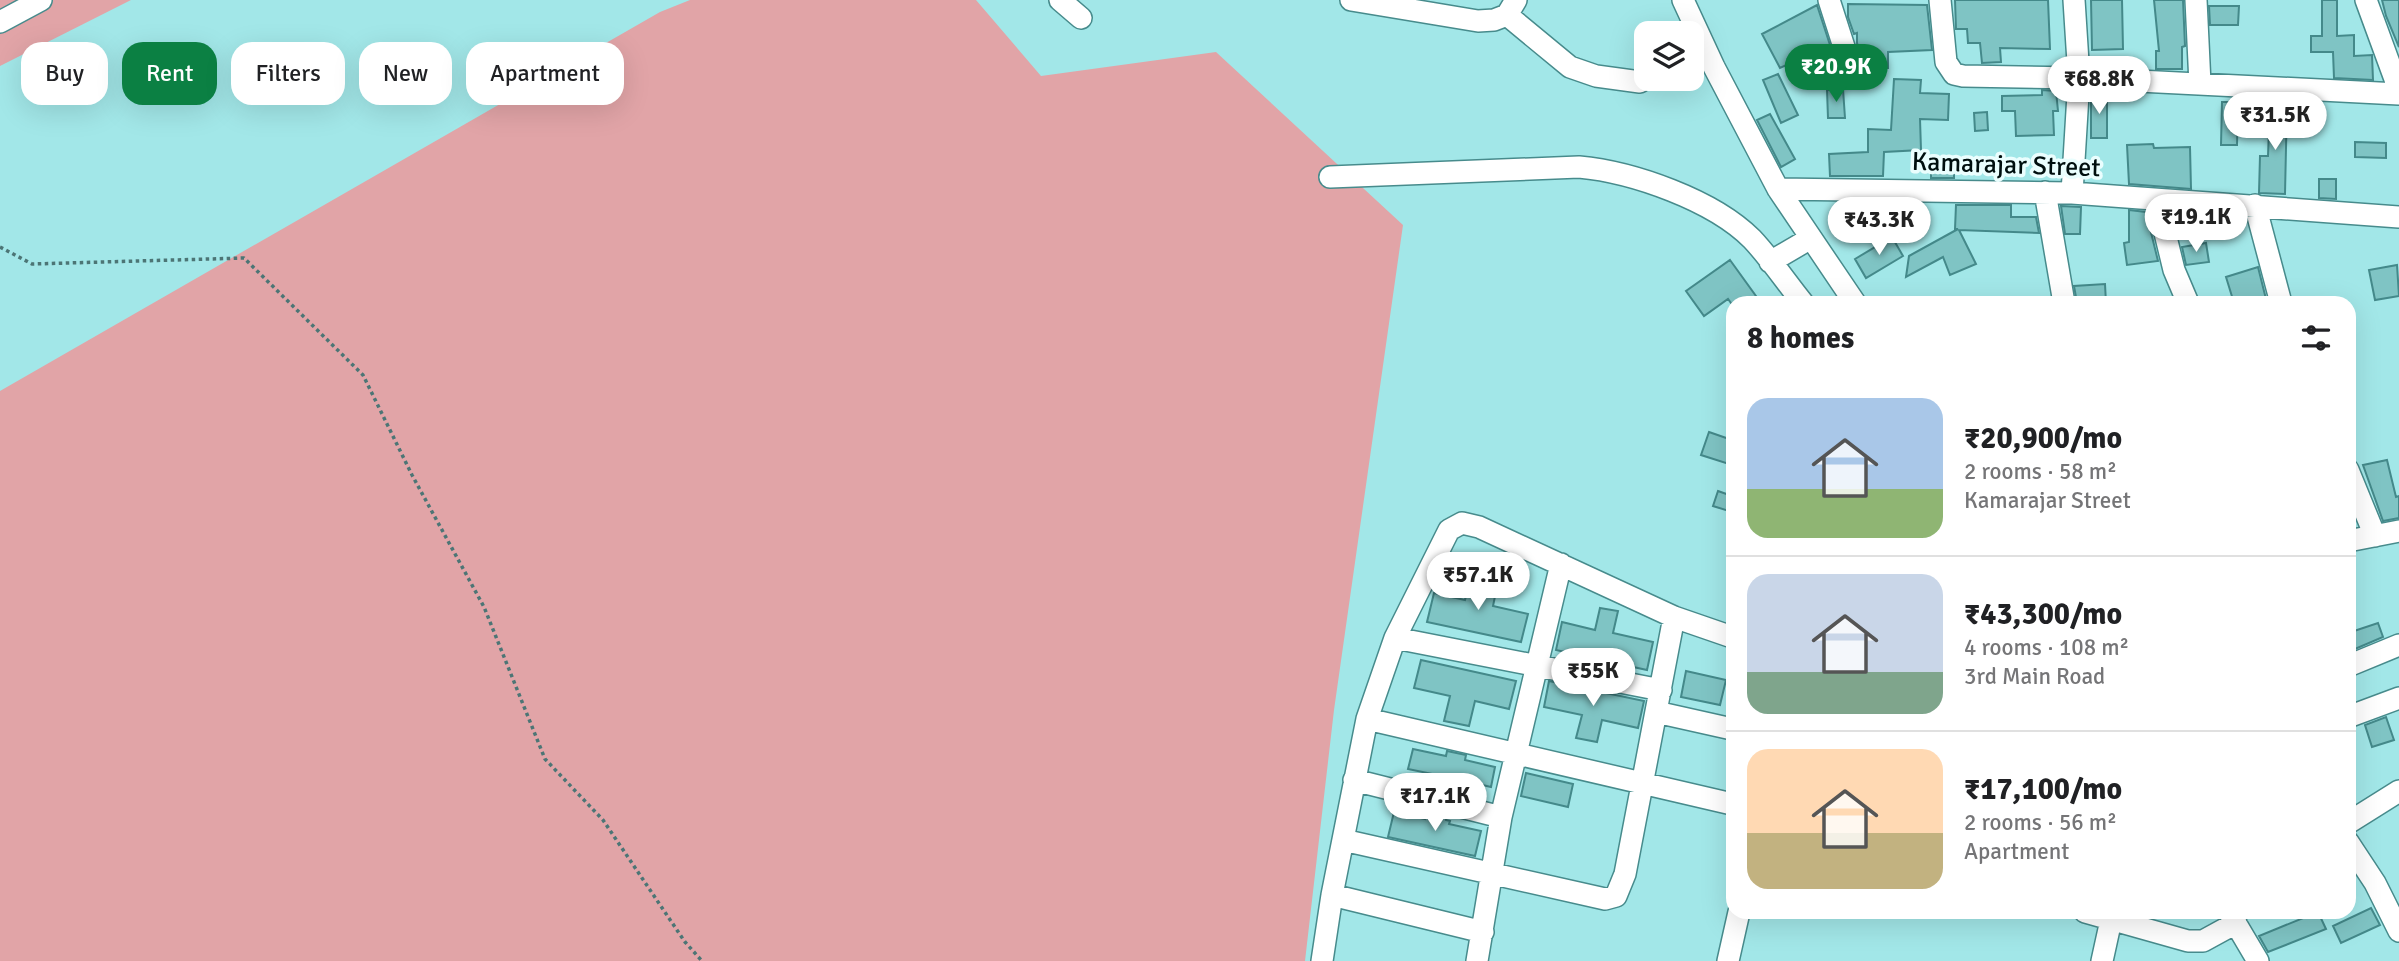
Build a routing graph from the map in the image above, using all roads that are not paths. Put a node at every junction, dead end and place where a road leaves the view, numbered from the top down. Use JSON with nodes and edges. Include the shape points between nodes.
{"nodes":[{"id":1,"x":41,"y":0,"type":"edge"},
{"id":2,"x":1060,"y":0,"type":"edge"},
{"id":3,"x":1351,"y":0,"type":"edge"},
{"id":4,"x":1683,"y":0,"type":"edge"},
{"id":5,"x":1829,"y":0,"type":"edge"},
{"id":6,"x":1941,"y":0,"type":"edge"},
{"id":7,"x":2074,"y":0,"type":"edge"},
{"id":8,"x":2196,"y":0,"type":"edge"},
{"id":9,"x":2366,"y":0,"type":"edge"},
{"id":10,"x":1512,"y":8,"type":"edge"},
{"id":11,"x":1081,"y":18,"type":"dead end"},
{"id":12,"x":0,"y":22,"type":"edge"},
{"id":13,"x":1852,"y":72,"type":"dead end"},
{"id":14,"x":2079,"y":78,"type":"junction"},
{"id":15,"x":1634,"y":81,"type":"edge"},
{"id":16,"x":2200,"y":84,"type":"junction"},
{"id":17,"x":2399,"y":92,"type":"edge"},
{"id":18,"x":1330,"y":177,"type":"dead end"},
{"id":19,"x":1778,"y":189,"type":"junction"},
{"id":20,"x":2045,"y":192,"type":"junction"},
{"id":21,"x":2072,"y":193,"type":"junction"},
{"id":22,"x":2157,"y":200,"type":"junction"},
{"id":23,"x":2255,"y":205,"type":"junction"},
{"id":24,"x":2399,"y":217,"type":"edge"},
{"id":25,"x":1811,"y":238,"type":"junction"},
{"id":26,"x":1770,"y":262,"type":"junction"},
{"id":27,"x":1797,"y":296,"type":"edge"},
{"id":28,"x":1850,"y":296,"type":"edge"},
{"id":29,"x":2063,"y":296,"type":"edge"},
{"id":30,"x":2185,"y":296,"type":"edge"},
{"id":31,"x":2279,"y":296,"type":"edge"},
{"id":32,"x":2356,"y":490,"type":"edge"},
{"id":33,"x":2399,"y":531,"type":"edge"},
{"id":34,"x":2375,"y":536,"type":"junction"},
{"id":35,"x":2356,"y":540,"type":"edge"},
{"id":36,"x":1561,"y":565,"type":"junction"},
{"id":37,"x":1674,"y":617,"type":"junction"},
{"id":38,"x":1726,"y":635,"type":"edge"},
{"id":39,"x":1395,"y":638,"type":"junction"},
{"id":40,"x":2399,"y":645,"type":"edge"},
{"id":41,"x":2356,"y":663,"type":"edge"},
{"id":42,"x":1537,"y":666,"type":"junction"},
{"id":43,"x":1661,"y":690,"type":"junction"},
{"id":44,"x":2399,"y":698,"type":"edge"},
{"id":45,"x":1656,"y":712,"type":"junction"},
{"id":46,"x":2356,"y":715,"type":"edge"},
{"id":47,"x":1367,"y":719,"type":"junction"},
{"id":48,"x":1726,"y":728,"type":"edge"},
{"id":49,"x":1516,"y":753,"type":"junction"},
{"id":50,"x":1354,"y":780,"type":"junction"},
{"id":51,"x":1643,"y":781,"type":"junction"},
{"id":52,"x":2399,"y":791,"type":"edge"},
{"id":53,"x":1726,"y":802,"type":"edge"},
{"id":54,"x":1502,"y":817,"type":"junction"},
{"id":55,"x":2356,"y":818,"type":"edge"},
{"id":56,"x":1343,"y":840,"type":"junction"},
{"id":57,"x":2356,"y":854,"type":"edge"},
{"id":58,"x":1492,"y":874,"type":"junction"},
{"id":59,"x":1332,"y":895,"type":"junction"},
{"id":60,"x":1737,"y":919,"type":"edge"},
{"id":61,"x":2108,"y":919,"type":"edge"},
{"id":62,"x":2230,"y":919,"type":"edge"},
{"id":63,"x":2234,"y":919,"type":"edge"},
{"id":64,"x":2111,"y":920,"type":"junction"},
{"id":65,"x":2399,"y":931,"type":"edge"},
{"id":66,"x":1483,"y":932,"type":"junction"},
{"id":67,"x":1322,"y":961,"type":"edge"},
{"id":68,"x":1477,"y":961,"type":"edge"},
{"id":69,"x":1728,"y":961,"type":"edge"},
{"id":70,"x":2102,"y":961,"type":"edge"},
{"id":71,"x":2258,"y":961,"type":"edge"}],
"edges":[{"from":1,"to":12,"type":"street"},
{"from":2,"to":11,"type":"street"},
{"from":3,"to":10,"type":"street","via":[[1478,21],[1494,20]]},
{"from":4,"to":19,"type":"street"},
{"from":5,"to":13,"type":"street"},
{"from":6,"to":14,"type":"street","via":[[1946,62],[1954,74]]},
{"from":7,"to":14,"type":"street"},
{"from":8,"to":16,"type":"street"},
{"from":9,"to":17,"type":"street"},
{"from":10,"to":15,"type":"street","via":[[1570,67]]},
{"from":14,"to":16,"type":"street"},
{"from":14,"to":21,"type":"street"},
{"from":16,"to":17,"type":"street"},
{"from":18,"to":26,"type":"street","via":[[1579,167],[1613,170],[1666,187],[1733,223]]},
{"from":19,"to":20,"type":"street","name":"Kamarajar Street"},
{"from":19,"to":25,"type":"street"},
{"from":20,"to":21,"type":"street","name":"Kamarajar Street"},
{"from":20,"to":29,"type":"street"},
{"from":21,"to":22,"type":"street","name":"Kamarajar Street"},
{"from":22,"to":23,"type":"street","name":"Kamarajar Street"},
{"from":22,"to":30,"type":"street"},
{"from":23,"to":24,"type":"street","name":"Kamarajar Street"},
{"from":23,"to":31,"type":"street"},
{"from":25,"to":26,"type":"street"},
{"from":25,"to":28,"type":"street"},
{"from":26,"to":27,"type":"street"},
{"from":32,"to":34,"type":"street"},
{"from":33,"to":34,"type":"street"},
{"from":34,"to":35,"type":"street"},
{"from":36,"to":37,"type":"street"},
{"from":36,"to":39,"type":"street","via":[[1479,527],[1455,525],[1444,536]]},
{"from":36,"to":42,"type":"street"},
{"from":37,"to":38,"type":"street"},
{"from":37,"to":43,"type":"street"},
{"from":39,"to":42,"type":"street"},
{"from":39,"to":47,"type":"street"},
{"from":40,"to":41,"type":"street"},
{"from":42,"to":43,"type":"street"},
{"from":42,"to":49,"type":"street"},
{"from":43,"to":45,"type":"street"},
{"from":44,"to":46,"type":"street"},
{"from":45,"to":48,"type":"street"},
{"from":45,"to":51,"type":"street"},
{"from":47,"to":49,"type":"street"},
{"from":47,"to":50,"type":"street"},
{"from":49,"to":51,"type":"street"},
{"from":49,"to":54,"type":"street"},
{"from":50,"to":54,"type":"street"},
{"from":50,"to":56,"type":"street"},
{"from":51,"to":53,"type":"street"},
{"from":51,"to":58,"type":"street","via":[[1625,874],[1616,896],[1605,899]]},
{"from":52,"to":55,"type":"street"},
{"from":54,"to":58,"type":"street"},
{"from":56,"to":58,"type":"street"},
{"from":56,"to":59,"type":"street"},
{"from":57,"to":65,"type":"street"},
{"from":58,"to":66,"type":"street"},
{"from":59,"to":66,"type":"street"},
{"from":59,"to":67,"type":"street"},
{"from":60,"to":69,"type":"street"},
{"from":61,"to":64,"type":"street"},
{"from":62,"to":64,"type":"street","via":[[2203,941]]},
{"from":63,"to":71,"type":"street"},
{"from":64,"to":70,"type":"street"},
{"from":66,"to":68,"type":"street"}]}
